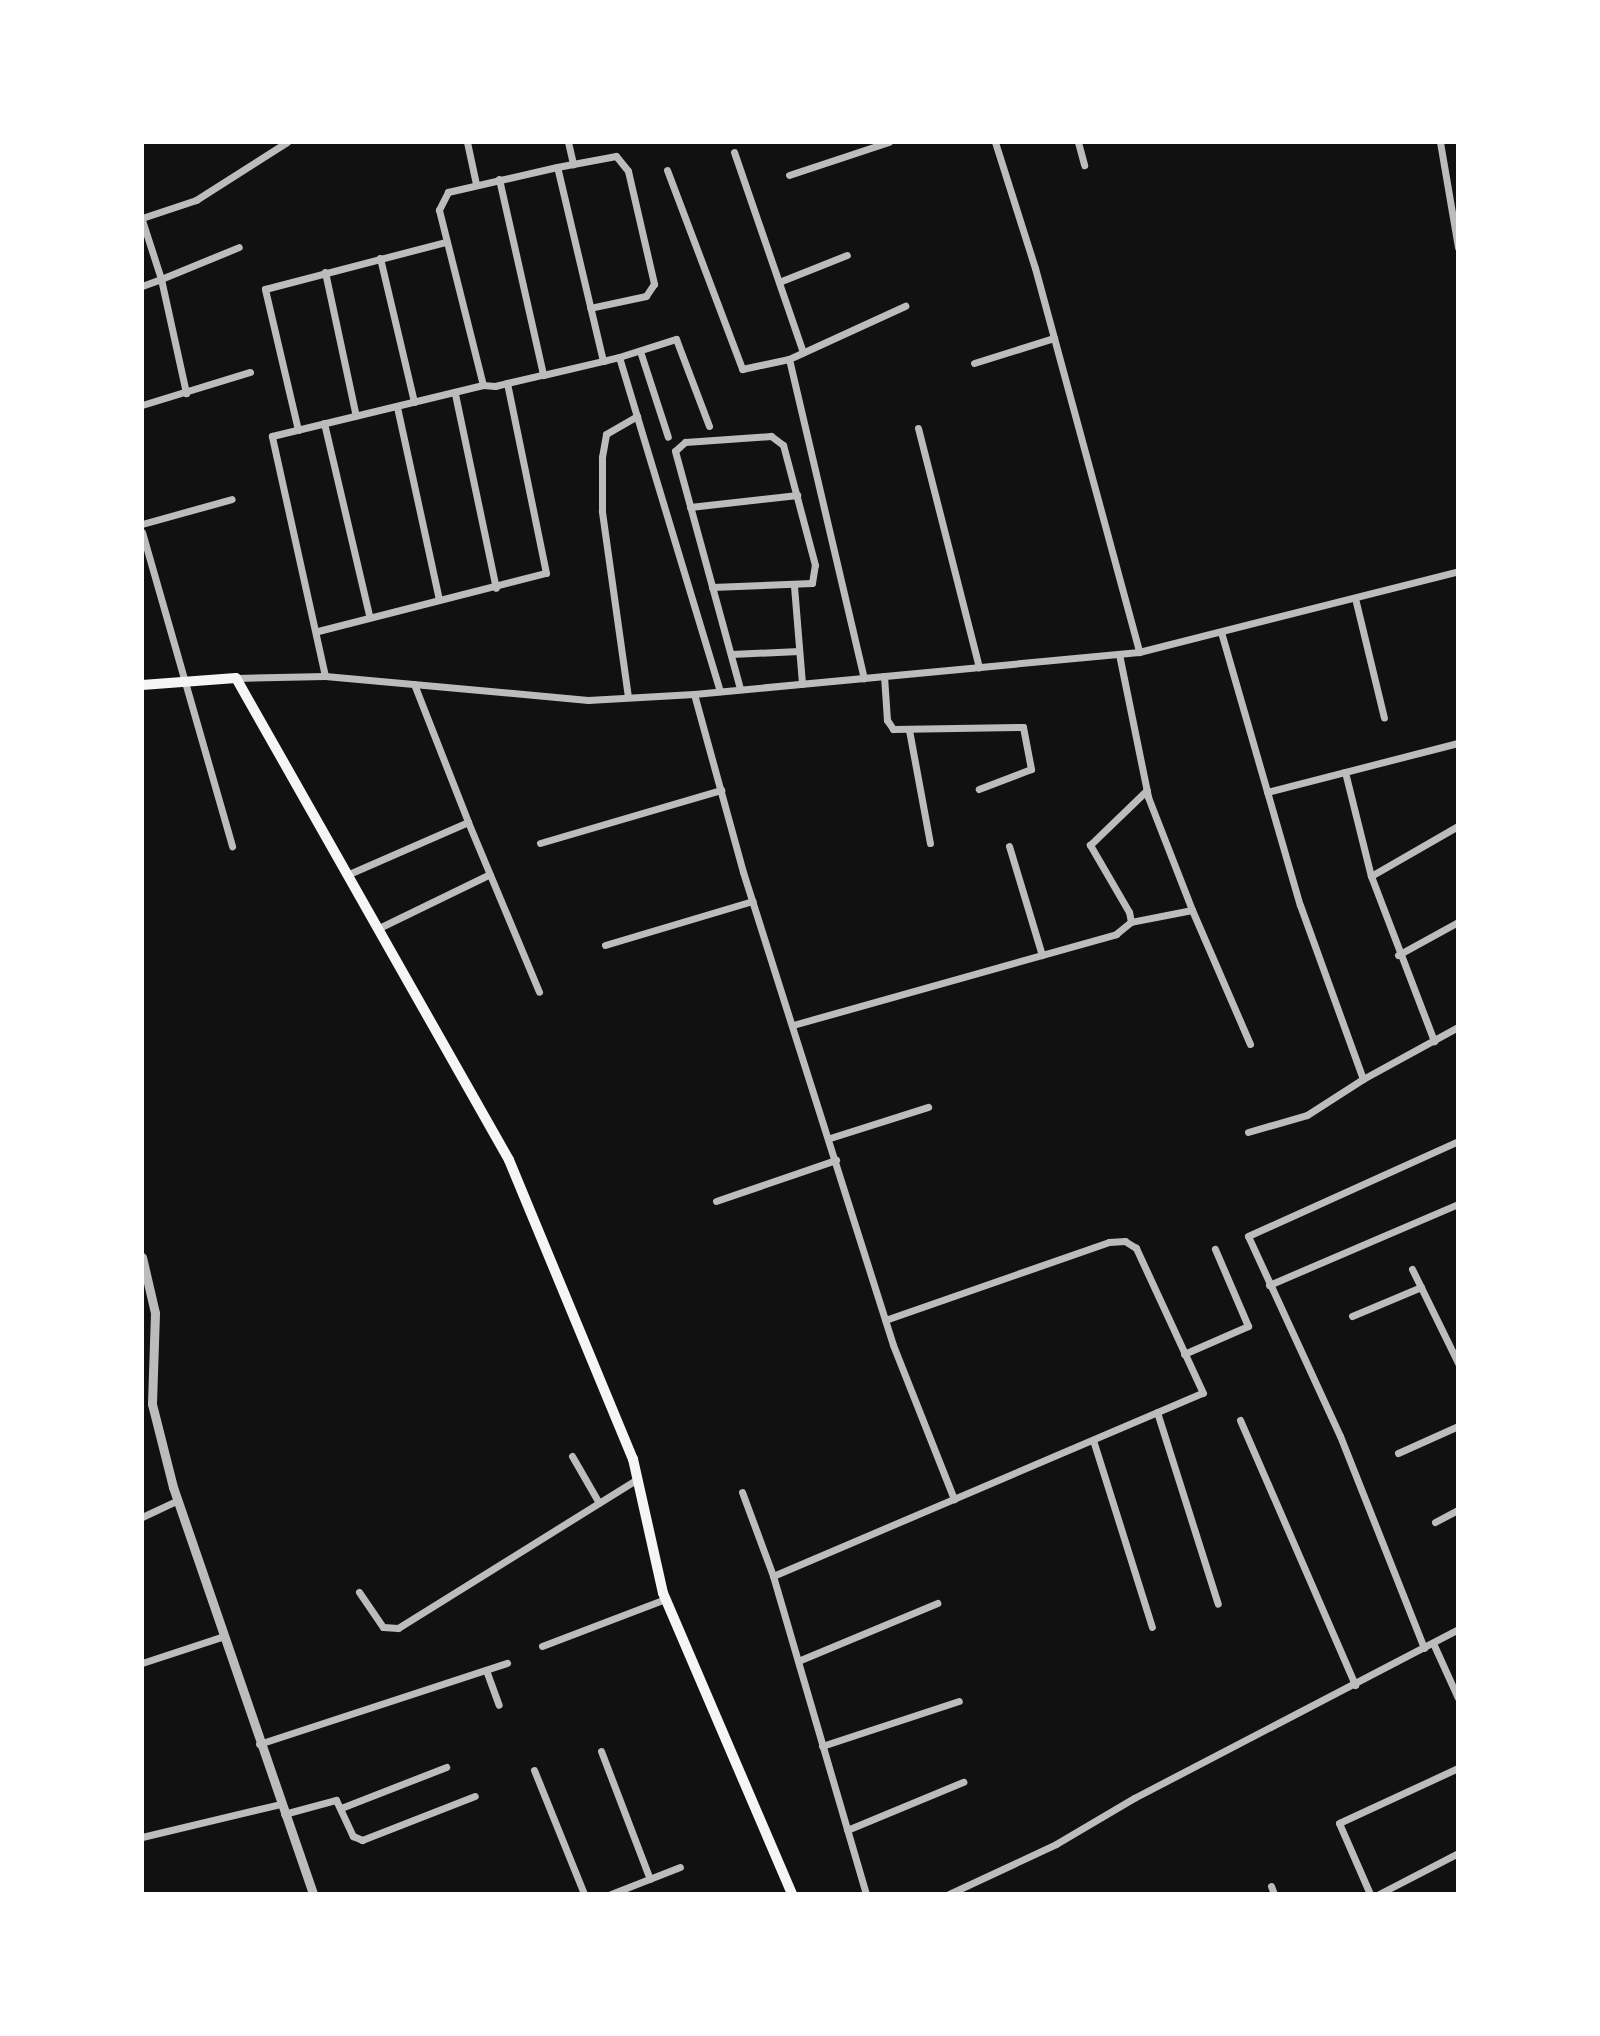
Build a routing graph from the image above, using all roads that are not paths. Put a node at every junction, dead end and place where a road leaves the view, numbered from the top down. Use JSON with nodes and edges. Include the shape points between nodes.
{"nodes":[{"id":1,"x":287,"y":142,"type":"edge"},
{"id":2,"x":467,"y":142,"type":"edge"},
{"id":3,"x":568,"y":142,"type":"edge"},
{"id":4,"x":889,"y":142,"type":"edge"},
{"id":5,"x":995,"y":142,"type":"edge"},
{"id":6,"x":1078,"y":142,"type":"edge"},
{"id":7,"x":1440,"y":142,"type":"edge"},
{"id":8,"x":734,"y":152,"type":"dead end"},
{"id":9,"x":573,"y":164,"type":"junction"},
{"id":10,"x":1084,"y":164,"type":"dead end"},
{"id":11,"x":558,"y":167,"type":"junction"},
{"id":12,"x":667,"y":170,"type":"dead end"},
{"id":13,"x":789,"y":175,"type":"dead end"},
{"id":14,"x":499,"y":179,"type":"junction"},
{"id":15,"x":476,"y":184,"type":"junction"},
{"id":16,"x":142,"y":219,"type":"edge"},
{"id":17,"x":446,"y":242,"type":"junction"},
{"id":18,"x":239,"y":247,"type":"dead end"},
{"id":19,"x":1458,"y":247,"type":"edge"},
{"id":20,"x":847,"y":255,"type":"dead end"},
{"id":21,"x":380,"y":258,"type":"junction"},
{"id":22,"x":325,"y":272,"type":"junction"},
{"id":23,"x":161,"y":279,"type":"junction"},
{"id":24,"x":779,"y":282,"type":"junction"},
{"id":25,"x":142,"y":286,"type":"edge"},
{"id":26,"x":905,"y":306,"type":"dead end"},
{"id":27,"x":590,"y":308,"type":"junction"},
{"id":28,"x":1054,"y":338,"type":"junction"},
{"id":29,"x":640,"y":351,"type":"junction"},
{"id":30,"x":803,"y":352,"type":"junction"},
{"id":31,"x":619,"y":357,"type":"junction"},
{"id":32,"x":789,"y":359,"type":"junction"},
{"id":33,"x":603,"y":361,"type":"junction"},
{"id":34,"x":974,"y":363,"type":"dead end"},
{"id":35,"x":250,"y":372,"type":"dead end"},
{"id":36,"x":543,"y":375,"type":"junction"},
{"id":37,"x":507,"y":383,"type":"junction"},
{"id":38,"x":482,"y":385,"type":"junction"},
{"id":39,"x":186,"y":393,"type":"junction"},
{"id":40,"x":454,"y":394,"type":"junction"},
{"id":41,"x":414,"y":402,"type":"junction"},
{"id":42,"x":142,"y":405,"type":"edge"},
{"id":43,"x":397,"y":407,"type":"junction"},
{"id":44,"x":356,"y":416,"type":"junction"},
{"id":45,"x":637,"y":416,"type":"junction"},
{"id":46,"x":324,"y":423,"type":"junction"},
{"id":47,"x":709,"y":426,"type":"dead end"},
{"id":48,"x":918,"y":428,"type":"dead end"},
{"id":49,"x":298,"y":430,"type":"junction"},
{"id":50,"x":668,"y":437,"type":"dead end"},
{"id":51,"x":797,"y":495,"type":"junction"},
{"id":52,"x":233,"y":499,"type":"dead end"},
{"id":53,"x":690,"y":507,"type":"junction"},
{"id":54,"x":142,"y":524,"type":"edge"},
{"id":55,"x":142,"y":532,"type":"edge"},
{"id":56,"x":1458,"y":571,"type":"edge"},
{"id":57,"x":794,"y":586,"type":"junction"},
{"id":58,"x":712,"y":587,"type":"junction"},
{"id":59,"x":496,"y":588,"type":"junction"},
{"id":60,"x":1355,"y":598,"type":"junction"},
{"id":61,"x":439,"y":599,"type":"junction"},
{"id":62,"x":369,"y":615,"type":"junction"},
{"id":63,"x":318,"y":631,"type":"junction"},
{"id":64,"x":1220,"y":632,"type":"junction"},
{"id":65,"x":799,"y":651,"type":"junction"},
{"id":66,"x":1139,"y":652,"type":"junction"},
{"id":67,"x":731,"y":654,"type":"junction"},
{"id":68,"x":1119,"y":654,"type":"junction"},
{"id":69,"x":979,"y":667,"type":"junction"},
{"id":70,"x":325,"y":676,"type":"junction"},
{"id":71,"x":884,"y":676,"type":"junction"},
{"id":72,"x":236,"y":678,"type":"junction"},
{"id":73,"x":864,"y":678,"type":"junction"},
{"id":74,"x":185,"y":682,"type":"junction"},
{"id":75,"x":414,"y":684,"type":"junction"},
{"id":76,"x":802,"y":684,"type":"junction"},
{"id":77,"x":142,"y":685,"type":"edge"},
{"id":78,"x":740,"y":689,"type":"junction"},
{"id":79,"x":720,"y":691,"type":"junction"},
{"id":80,"x":694,"y":694,"type":"junction"},
{"id":81,"x":628,"y":697,"type":"junction"},
{"id":82,"x":1384,"y":718,"type":"dead end"},
{"id":83,"x":909,"y":730,"type":"junction"},
{"id":84,"x":1458,"y":743,"type":"edge"},
{"id":85,"x":1345,"y":772,"type":"junction"},
{"id":86,"x":979,"y":789,"type":"dead end"},
{"id":87,"x":721,"y":790,"type":"junction"},
{"id":88,"x":1147,"y":790,"type":"junction"},
{"id":89,"x":1267,"y":792,"type":"junction"},
{"id":90,"x":468,"y":822,"type":"junction"},
{"id":91,"x":1458,"y":827,"type":"edge"},
{"id":92,"x":540,"y":843,"type":"dead end"},
{"id":93,"x":930,"y":843,"type":"dead end"},
{"id":94,"x":232,"y":846,"type":"dead end"},
{"id":95,"x":1009,"y":846,"type":"dead end"},
{"id":96,"x":349,"y":874,"type":"junction"},
{"id":97,"x":490,"y":874,"type":"junction"},
{"id":98,"x":1371,"y":876,"type":"junction"},
{"id":99,"x":753,"y":901,"type":"junction"},
{"id":100,"x":1192,"y":910,"type":"junction"},
{"id":101,"x":1131,"y":922,"type":"junction"},
{"id":102,"x":1458,"y":922,"type":"edge"},
{"id":103,"x":379,"y":928,"type":"junction"},
{"id":104,"x":605,"y":946,"type":"dead end"},
{"id":105,"x":1042,"y":955,"type":"junction"},
{"id":106,"x":1398,"y":955,"type":"junction"},
{"id":107,"x":539,"y":992,"type":"dead end"},
{"id":108,"x":793,"y":1025,"type":"junction"},
{"id":109,"x":1458,"y":1027,"type":"edge"},
{"id":110,"x":1434,"y":1041,"type":"junction"},
{"id":111,"x":1250,"y":1044,"type":"dead end"},
{"id":112,"x":1363,"y":1079,"type":"junction"},
{"id":113,"x":929,"y":1107,"type":"dead end"},
{"id":114,"x":1248,"y":1132,"type":"dead end"},
{"id":115,"x":830,"y":1138,"type":"junction"},
{"id":116,"x":1458,"y":1141,"type":"edge"},
{"id":117,"x":836,"y":1160,"type":"junction"},
{"id":118,"x":716,"y":1200,"type":"dead end"},
{"id":119,"x":1458,"y":1204,"type":"edge"},
{"id":120,"x":1215,"y":1249,"type":"dead end"},
{"id":121,"x":142,"y":1257,"type":"edge"},
{"id":122,"x":1412,"y":1269,"type":"dead end"},
{"id":123,"x":1269,"y":1285,"type":"junction"},
{"id":124,"x":1421,"y":1287,"type":"junction"},
{"id":125,"x":1352,"y":1316,"type":"dead end"},
{"id":126,"x":885,"y":1320,"type":"junction"},
{"id":127,"x":1184,"y":1354,"type":"junction"},
{"id":128,"x":1458,"y":1363,"type":"edge"},
{"id":129,"x":1157,"y":1412,"type":"junction"},
{"id":130,"x":1240,"y":1420,"type":"dead end"},
{"id":131,"x":1458,"y":1426,"type":"edge"},
{"id":132,"x":1093,"y":1440,"type":"junction"},
{"id":133,"x":1398,"y":1453,"type":"dead end"},
{"id":134,"x":572,"y":1456,"type":"dead end"},
{"id":135,"x":637,"y":1479,"type":"junction"},
{"id":136,"x":742,"y":1492,"type":"dead end"},
{"id":137,"x":954,"y":1499,"type":"junction"},
{"id":138,"x":177,"y":1501,"type":"junction"},
{"id":139,"x":599,"y":1503,"type":"junction"},
{"id":140,"x":1458,"y":1510,"type":"edge"},
{"id":141,"x":142,"y":1517,"type":"edge"},
{"id":142,"x":1435,"y":1522,"type":"dead end"},
{"id":143,"x":773,"y":1576,"type":"junction"},
{"id":144,"x":359,"y":1592,"type":"dead end"},
{"id":145,"x":665,"y":1600,"type":"junction"},
{"id":146,"x":937,"y":1603,"type":"dead end"},
{"id":147,"x":1218,"y":1604,"type":"dead end"},
{"id":148,"x":1152,"y":1627,"type":"dead end"},
{"id":149,"x":1458,"y":1629,"type":"edge"},
{"id":150,"x":221,"y":1637,"type":"junction"},
{"id":151,"x":1433,"y":1643,"type":"junction"},
{"id":152,"x":542,"y":1646,"type":"dead end"},
{"id":153,"x":1424,"y":1648,"type":"junction"},
{"id":154,"x":798,"y":1661,"type":"junction"},
{"id":155,"x":142,"y":1663,"type":"edge"},
{"id":156,"x":507,"y":1663,"type":"dead end"},
{"id":157,"x":486,"y":1670,"type":"junction"},
{"id":158,"x":1355,"y":1685,"type":"junction"},
{"id":159,"x":1458,"y":1698,"type":"edge"},
{"id":160,"x":959,"y":1701,"type":"dead end"},
{"id":161,"x":499,"y":1705,"type":"dead end"},
{"id":162,"x":259,"y":1744,"type":"junction"},
{"id":163,"x":822,"y":1746,"type":"junction"},
{"id":164,"x":601,"y":1751,"type":"dead end"},
{"id":165,"x":446,"y":1767,"type":"dead end"},
{"id":166,"x":1458,"y":1768,"type":"edge"},
{"id":167,"x":534,"y":1770,"type":"dead end"},
{"id":168,"x":963,"y":1782,"type":"dead end"},
{"id":169,"x":475,"y":1796,"type":"dead end"},
{"id":170,"x":281,"y":1804,"type":"junction"},
{"id":171,"x":341,"y":1808,"type":"junction"},
{"id":172,"x":284,"y":1814,"type":"junction"},
{"id":173,"x":847,"y":1830,"type":"junction"},
{"id":174,"x":142,"y":1837,"type":"edge"},
{"id":175,"x":1458,"y":1853,"type":"edge"},
{"id":176,"x":680,"y":1867,"type":"dead end"},
{"id":177,"x":650,"y":1879,"type":"junction"},
{"id":178,"x":313,"y":1894,"type":"edge"},
{"id":179,"x":584,"y":1894,"type":"edge"},
{"id":180,"x":611,"y":1894,"type":"edge"},
{"id":181,"x":792,"y":1894,"type":"edge"},
{"id":182,"x":866,"y":1894,"type":"edge"},
{"id":183,"x":949,"y":1894,"type":"edge"},
{"id":184,"x":1370,"y":1894,"type":"edge"},
{"id":185,"x":1379,"y":1894,"type":"edge"}],
"edges":[{"from":1,"to":16,"type":"street","via":[[196,200]]},
{"from":2,"to":15,"type":"street"},
{"from":3,"to":9,"type":"street"},
{"from":4,"to":13,"type":"street"},
{"from":5,"to":28,"type":"street"},
{"from":6,"to":10,"type":"street"},
{"from":7,"to":19,"type":"street"},
{"from":8,"to":24,"type":"street"},
{"from":9,"to":11,"type":"street"},
{"from":9,"to":27,"type":"street","via":[[617,156],[625,162],[654,284],[646,296]]},
{"from":11,"to":14,"type":"street"},
{"from":11,"to":27,"type":"street"},
{"from":12,"to":32,"type":"street","via":[[737,362],[749,369]]},
{"from":14,"to":15,"type":"street"},
{"from":14,"to":36,"type":"street"},
{"from":15,"to":17,"type":"street","via":[[448,192],[440,201]]},
{"from":16,"to":23,"type":"street"},
{"from":17,"to":21,"type":"street"},
{"from":17,"to":38,"type":"street"},
{"from":18,"to":23,"type":"street"},
{"from":20,"to":24,"type":"street"},
{"from":21,"to":22,"type":"street"},
{"from":21,"to":41,"type":"street"},
{"from":22,"to":44,"type":"street"},
{"from":22,"to":49,"type":"street","via":[[265,289]]},
{"from":23,"to":25,"type":"street"},
{"from":23,"to":39,"type":"street"},
{"from":24,"to":30,"type":"street"},
{"from":26,"to":30,"type":"street"},
{"from":27,"to":33,"type":"street"},
{"from":28,"to":34,"type":"street"},
{"from":28,"to":66,"type":"street"},
{"from":29,"to":31,"type":"street"},
{"from":29,"to":47,"type":"street","via":[[676,339],[682,344]]},
{"from":29,"to":50,"type":"street"},
{"from":30,"to":32,"type":"street"},
{"from":31,"to":33,"type":"street"},
{"from":31,"to":45,"type":"street"},
{"from":32,"to":73,"type":"street"},
{"from":33,"to":36,"type":"street"},
{"from":35,"to":39,"type":"street"},
{"from":36,"to":37,"type":"street"},
{"from":37,"to":38,"type":"street"},
{"from":37,"to":59,"type":"street","via":[[546,573]]},
{"from":38,"to":40,"type":"street"},
{"from":39,"to":42,"type":"street"},
{"from":40,"to":41,"type":"street"},
{"from":40,"to":59,"type":"street"},
{"from":41,"to":43,"type":"street"},
{"from":43,"to":44,"type":"street"},
{"from":43,"to":61,"type":"street"},
{"from":44,"to":46,"type":"street"},
{"from":45,"to":79,"type":"street"},
{"from":45,"to":81,"type":"street","via":[[606,434],[602,457],[602,511]]},
{"from":46,"to":49,"type":"street"},
{"from":46,"to":62,"type":"street"},
{"from":48,"to":69,"type":"street"},
{"from":49,"to":63,"type":"street","via":[[272,436]]},
{"from":51,"to":53,"type":"street"},
{"from":51,"to":53,"type":"street","via":[[783,445],[771,436],[685,442],[675,451]]},
{"from":51,"to":57,"type":"street","via":[[816,575],[812,583]]},
{"from":52,"to":54,"type":"street"},
{"from":53,"to":58,"type":"street"},
{"from":55,"to":74,"type":"street"},
{"from":56,"to":60,"type":"street"},
{"from":57,"to":58,"type":"street"},
{"from":57,"to":65,"type":"street"},
{"from":58,"to":67,"type":"street"},
{"from":59,"to":61,"type":"street"},
{"from":60,"to":64,"type":"street"},
{"from":60,"to":82,"type":"street"},
{"from":61,"to":62,"type":"street"},
{"from":62,"to":63,"type":"street"},
{"from":63,"to":70,"type":"street"},
{"from":64,"to":66,"type":"street"},
{"from":64,"to":89,"type":"street"},
{"from":65,"to":67,"type":"street"},
{"from":65,"to":76,"type":"street"},
{"from":66,"to":68,"type":"street"},
{"from":67,"to":78,"type":"street"},
{"from":68,"to":69,"type":"street"},
{"from":68,"to":88,"type":"street"},
{"from":69,"to":71,"type":"street"},
{"from":70,"to":72,"type":"street"},
{"from":70,"to":75,"type":"street"},
{"from":71,"to":73,"type":"street"},
{"from":71,"to":83,"type":"street","via":[[888,724]]},
{"from":72,"to":74,"type":"main road"},
{"from":72,"to":96,"type":"main road"},
{"from":73,"to":76,"type":"street"},
{"from":74,"to":77,"type":"main road"},
{"from":74,"to":94,"type":"street"},
{"from":75,"to":81,"type":"street","via":[[588,700]]},
{"from":75,"to":90,"type":"street"},
{"from":76,"to":78,"type":"street"},
{"from":78,"to":79,"type":"street"},
{"from":79,"to":80,"type":"street"},
{"from":80,"to":81,"type":"street"},
{"from":80,"to":87,"type":"street"},
{"from":83,"to":86,"type":"street","via":[[1022,726],[1031,769]]},
{"from":83,"to":93,"type":"street"},
{"from":84,"to":85,"type":"street"},
{"from":85,"to":89,"type":"street"},
{"from":85,"to":98,"type":"street"},
{"from":87,"to":92,"type":"street"},
{"from":87,"to":99,"type":"street"},
{"from":88,"to":100,"type":"street"},
{"from":88,"to":101,"type":"street","via":[[1090,845],[1126,904]]},
{"from":89,"to":112,"type":"street","via":[[1300,905]]},
{"from":90,"to":96,"type":"street"},
{"from":90,"to":97,"type":"street"},
{"from":91,"to":98,"type":"street"},
{"from":95,"to":105,"type":"street"},
{"from":96,"to":103,"type":"main road"},
{"from":97,"to":103,"type":"street"},
{"from":97,"to":107,"type":"street"},
{"from":98,"to":106,"type":"street"},
{"from":99,"to":104,"type":"street"},
{"from":99,"to":108,"type":"street"},
{"from":100,"to":101,"type":"street"},
{"from":100,"to":111,"type":"street"},
{"from":101,"to":105,"type":"street","via":[[1100,941]]},
{"from":102,"to":106,"type":"street"},
{"from":103,"to":135,"type":"main road","via":[[509,1160]]},
{"from":105,"to":108,"type":"street"},
{"from":106,"to":110,"type":"street"},
{"from":108,"to":115,"type":"street"},
{"from":109,"to":110,"type":"street"},
{"from":110,"to":112,"type":"street"},
{"from":112,"to":114,"type":"street","via":[[1307,1115]]},
{"from":113,"to":115,"type":"street"},
{"from":115,"to":117,"type":"street"},
{"from":116,"to":123,"type":"street","via":[[1251,1231],[1248,1236]]},
{"from":117,"to":118,"type":"street"},
{"from":117,"to":126,"type":"street"},
{"from":119,"to":123,"type":"street"},
{"from":120,"to":127,"type":"street","via":[[1248,1326]]},
{"from":121,"to":138,"type":"street","via":[[155,1313],[152,1404]]},
{"from":122,"to":124,"type":"street"},
{"from":123,"to":153,"type":"street","via":[[1340,1436]]},
{"from":124,"to":125,"type":"street"},
{"from":124,"to":128,"type":"street"},
{"from":126,"to":127,"type":"street","via":[[1109,1241],[1125,1241],[1136,1248]]},
{"from":126,"to":137,"type":"street"},
{"from":127,"to":129,"type":"street","via":[[1203,1393]]},
{"from":129,"to":132,"type":"street"},
{"from":129,"to":147,"type":"street"},
{"from":130,"to":158,"type":"street"},
{"from":131,"to":133,"type":"street"},
{"from":132,"to":137,"type":"street"},
{"from":132,"to":148,"type":"street"},
{"from":134,"to":139,"type":"street"},
{"from":135,"to":139,"type":"street"},
{"from":135,"to":145,"type":"main road"},
{"from":136,"to":143,"type":"street"},
{"from":137,"to":143,"type":"street"},
{"from":138,"to":141,"type":"street"},
{"from":138,"to":150,"type":"street"},
{"from":139,"to":144,"type":"street","via":[[398,1628],[383,1627]]},
{"from":140,"to":142,"type":"street"},
{"from":143,"to":154,"type":"street"},
{"from":145,"to":152,"type":"street"},
{"from":145,"to":181,"type":"main road"},
{"from":146,"to":154,"type":"street"},
{"from":149,"to":151,"type":"street"},
{"from":150,"to":155,"type":"street"},
{"from":150,"to":162,"type":"street"},
{"from":151,"to":153,"type":"street"},
{"from":151,"to":159,"type":"street"},
{"from":153,"to":158,"type":"street"},
{"from":154,"to":163,"type":"street"},
{"from":156,"to":157,"type":"street"},
{"from":157,"to":161,"type":"street"},
{"from":157,"to":162,"type":"street"},
{"from":158,"to":183,"type":"street","via":[[1134,1798],[1056,1844]]},
{"from":160,"to":163,"type":"street"},
{"from":162,"to":170,"type":"street"},
{"from":163,"to":173,"type":"street"},
{"from":164,"to":177,"type":"street"},
{"from":165,"to":171,"type":"street"},
{"from":166,"to":184,"type":"street","via":[[1339,1824]]},
{"from":167,"to":179,"type":"street"},
{"from":168,"to":173,"type":"street"},
{"from":169,"to":171,"type":"street","via":[[362,1840],[353,1836]]},
{"from":170,"to":172,"type":"street"},
{"from":170,"to":174,"type":"street"},
{"from":171,"to":172,"type":"street","via":[[331,1798]]},
{"from":172,"to":178,"type":"street"},
{"from":173,"to":182,"type":"street"},
{"from":175,"to":185,"type":"street"},
{"from":176,"to":177,"type":"street"},
{"from":177,"to":180,"type":"street"}]}
